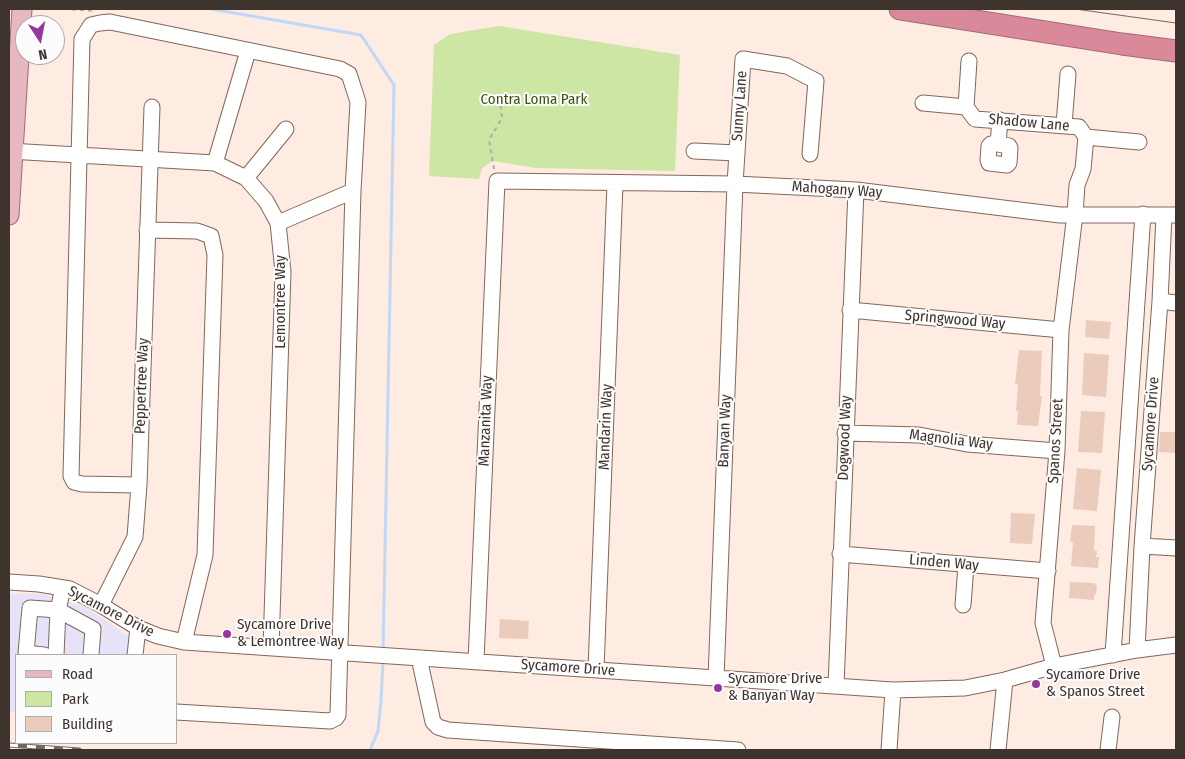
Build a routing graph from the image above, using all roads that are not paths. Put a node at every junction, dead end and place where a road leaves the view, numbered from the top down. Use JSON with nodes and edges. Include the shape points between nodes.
{"nodes":[{"id":1,"x":22,"y":9,"type":"edge"},
{"id":2,"x":900,"y":9,"type":"edge"},
{"id":3,"x":1176,"y":51,"type":"edge"},
{"id":4,"x":248,"y":52,"type":"junction"},
{"id":5,"x":9,"y":61,"type":"edge"},
{"id":6,"x":969,"y":61,"type":"dead end"},
{"id":7,"x":1068,"y":74,"type":"dead end"},
{"id":8,"x":17,"y":102,"type":"junction"},
{"id":9,"x":923,"y":103,"type":"dead end"},
{"id":10,"x":152,"y":107,"type":"dead end"},
{"id":11,"x":966,"y":107,"type":"junction"},
{"id":12,"x":1000,"y":120,"type":"junction"},
{"id":13,"x":1064,"y":125,"type":"junction"},
{"id":14,"x":286,"y":129,"type":"dead end"},
{"id":15,"x":1086,"y":137,"type":"junction"},
{"id":16,"x":1139,"y":142,"type":"dead end"},
{"id":17,"x":998,"y":144,"type":"dead end"},
{"id":18,"x":11,"y":151,"type":"edge"},
{"id":19,"x":694,"y":151,"type":"dead end"},
{"id":20,"x":737,"y":153,"type":"junction"},
{"id":21,"x":79,"y":154,"type":"junction"},
{"id":22,"x":810,"y":154,"type":"dead end"},
{"id":23,"x":150,"y":159,"type":"junction"},
{"id":24,"x":215,"y":163,"type":"junction"},
{"id":25,"x":246,"y":178,"type":"junction"},
{"id":26,"x":497,"y":181,"type":"joint"},
{"id":27,"x":616,"y":184,"type":"junction"},
{"id":28,"x":735,"y":184,"type":"junction"},
{"id":29,"x":856,"y":190,"type":"junction"},
{"id":30,"x":353,"y":191,"type":"junction"},
{"id":31,"x":1075,"y":214,"type":"junction"},
{"id":32,"x":1143,"y":214,"type":"junction"},
{"id":33,"x":9,"y":215,"type":"edge"},
{"id":34,"x":1170,"y":216,"type":"edge"},
{"id":35,"x":278,"y":223,"type":"junction"},
{"id":36,"x":146,"y":230,"type":"junction"},
{"id":37,"x":1160,"y":301,"type":"junction"},
{"id":38,"x":1176,"y":302,"type":"edge"},
{"id":39,"x":850,"y":310,"type":"junction"},
{"id":40,"x":1061,"y":330,"type":"junction"},
{"id":41,"x":845,"y":433,"type":"junction"},
{"id":42,"x":1057,"y":451,"type":"junction"},
{"id":43,"x":139,"y":485,"type":"junction"},
{"id":44,"x":1142,"y":546,"type":"junction"},
{"id":45,"x":1176,"y":548,"type":"edge"},
{"id":46,"x":840,"y":554,"type":"junction"},
{"id":47,"x":966,"y":565,"type":"junction"},
{"id":48,"x":1048,"y":572,"type":"junction"},
{"id":49,"x":9,"y":582,"type":"edge"},
{"id":50,"x":63,"y":588,"type":"junction"},
{"id":51,"x":101,"y":605,"type":"junction"},
{"id":52,"x":963,"y":605,"type":"dead end"},
{"id":53,"x":58,"y":610,"type":"junction"},
{"id":54,"x":138,"y":628,"type":"junction"},
{"id":55,"x":184,"y":642,"type":"junction"},
{"id":56,"x":1176,"y":645,"type":"edge"},
{"id":57,"x":271,"y":648,"type":"junction"},
{"id":58,"x":1137,"y":650,"type":"junction"},
{"id":59,"x":339,"y":652,"type":"junction"},
{"id":60,"x":35,"y":654,"type":"edge"},
{"id":61,"x":56,"y":654,"type":"edge"},
{"id":62,"x":91,"y":654,"type":"edge"},
{"id":63,"x":135,"y":654,"type":"edge"},
{"id":64,"x":1113,"y":655,"type":"junction"},
{"id":65,"x":419,"y":658,"type":"junction"},
{"id":66,"x":476,"y":662,"type":"junction"},
{"id":67,"x":1054,"y":666,"type":"junction"},
{"id":68,"x":596,"y":670,"type":"junction"},
{"id":69,"x":716,"y":678,"type":"junction"},
{"id":70,"x":1005,"y":680,"type":"junction"},
{"id":71,"x":836,"y":686,"type":"junction"},
{"id":72,"x":893,"y":690,"type":"junction"},
{"id":73,"x":178,"y":712,"type":"edge"},
{"id":74,"x":1112,"y":717,"type":"dead end"},
{"id":75,"x":738,"y":750,"type":"edge"},
{"id":76,"x":889,"y":750,"type":"edge"},
{"id":77,"x":998,"y":750,"type":"edge"},
{"id":78,"x":1108,"y":750,"type":"edge"}],
"edges":[{"from":1,"to":8,"type":"main road"},
{"from":2,"to":3,"type":"highway"},
{"from":4,"to":21,"type":"street","via":[[110,22],[91,26],[82,40]]},
{"from":4,"to":24,"type":"street"},
{"from":4,"to":30,"type":"street","via":[[340,69],[349,74],[358,102]]},
{"from":5,"to":8,"type":"main road","via":[[10,86]]},
{"from":6,"to":11,"type":"street"},
{"from":7,"to":13,"type":"street"},
{"from":8,"to":18,"type":"main road"},
{"from":9,"to":11,"type":"street","name":"Shadow Lane"},
{"from":10,"to":23,"type":"street","name":"Peppertree Way"},
{"from":11,"to":12,"type":"street","name":"Shadow Lane","via":[[975,119]]},
{"from":12,"to":13,"type":"street","name":"Shadow Lane"},
{"from":12,"to":17,"type":"street"},
{"from":13,"to":15,"type":"street","name":"Shadow Lane","via":[[1079,127]]},
{"from":14,"to":25,"type":"street"},
{"from":15,"to":16,"type":"street"},
{"from":15,"to":31,"type":"street","name":"Shadow Lane"},
{"from":18,"to":21,"type":"street","name":"Lemontree Way"},
{"from":18,"to":33,"type":"main road"},
{"from":19,"to":20,"type":"street"},
{"from":20,"to":22,"type":"street","name":"Sunny Lane","via":[[743,59],[787,66],[816,81]]},
{"from":20,"to":28,"type":"street","name":"Sunny Lane"},
{"from":21,"to":23,"type":"street","name":"Lemontree Way"},
{"from":21,"to":43,"type":"street","via":[[71,476],[74,482],[82,484]]},
{"from":23,"to":24,"type":"street","name":"Lemontree Way"},
{"from":23,"to":36,"type":"street","name":"Peppertree Way"},
{"from":24,"to":25,"type":"street","name":"Lemontree Way"},
{"from":25,"to":35,"type":"street","name":"Lemontree Way","via":[[266,201]]},
{"from":26,"to":27,"type":"street","name":"Mahogany Way"},
{"from":26,"to":66,"type":"street","name":"Manzanita Way"},
{"from":27,"to":28,"type":"street","name":"Mahogany Way"},
{"from":27,"to":68,"type":"street","name":"Mandarin Way"},
{"from":28,"to":29,"type":"street","name":"Mahogany Way"},
{"from":28,"to":69,"type":"street","name":"Banyan Way"},
{"from":29,"to":31,"type":"street","name":"Mahogany Way","via":[[1060,215]]},
{"from":29,"to":39,"type":"street","name":"Dogwood Way"},
{"from":30,"to":35,"type":"street"},
{"from":30,"to":59,"type":"street"},
{"from":31,"to":32,"type":"street","name":"Mahogany Way"},
{"from":31,"to":40,"type":"street","name":"Spanos Street"},
{"from":32,"to":34,"type":"street","name":"Mahogany Way"},
{"from":32,"to":64,"type":"street"},
{"from":34,"to":37,"type":"street","name":"Sycamore Drive"},
{"from":35,"to":57,"type":"street","name":"Lemontree Way","via":[[283,272]]},
{"from":36,"to":43,"type":"street","name":"Peppertree Way"},
{"from":36,"to":55,"type":"street","via":[[197,231],[211,236],[215,255],[205,555]]},
{"from":37,"to":38,"type":"street"},
{"from":37,"to":44,"type":"street","name":"Sycamore Drive"},
{"from":39,"to":40,"type":"street","name":"Springwood Way"},
{"from":39,"to":41,"type":"street","name":"Dogwood Way"},
{"from":40,"to":42,"type":"street","name":"Spanos Street"},
{"from":41,"to":42,"type":"street","name":"Magnolia Way","via":[[919,436],[968,444]]},
{"from":41,"to":46,"type":"street","name":"Dogwood Way"},
{"from":42,"to":48,"type":"street","name":"Spanos Street"},
{"from":43,"to":51,"type":"street","name":"Peppertree Way","via":[[136,537]]},
{"from":44,"to":45,"type":"street"},
{"from":44,"to":58,"type":"street","name":"Sycamore Drive"},
{"from":46,"to":47,"type":"street","name":"Linden Way"},
{"from":46,"to":71,"type":"street","name":"Dogwood Way"},
{"from":47,"to":48,"type":"street","name":"Linden Way"},
{"from":47,"to":52,"type":"street"},
{"from":48,"to":67,"type":"street","name":"Spanos Street","via":[[1043,623]]},
{"from":49,"to":50,"type":"street","name":"Sycamore Drive"},
{"from":50,"to":51,"type":"street","name":"Sycamore Drive"},
{"from":50,"to":53,"type":"street"},
{"from":51,"to":54,"type":"street","name":"Sycamore Drive"},
{"from":53,"to":60,"type":"street","via":[[30,608],[26,653]]},
{"from":53,"to":61,"type":"street"},
{"from":53,"to":62,"type":"street","via":[[93,629]]},
{"from":54,"to":55,"type":"street","name":"Sycamore Drive"},
{"from":54,"to":63,"type":"street"},
{"from":55,"to":57,"type":"street","name":"Sycamore Drive"},
{"from":56,"to":58,"type":"street","name":"Sycamore Drive"},
{"from":57,"to":59,"type":"street","name":"Sycamore Drive"},
{"from":58,"to":64,"type":"street","name":"Sycamore Drive"},
{"from":59,"to":65,"type":"street","name":"Sycamore Drive"},
{"from":59,"to":73,"type":"street","via":[[338,715],[330,721]]},
{"from":64,"to":67,"type":"street","name":"Sycamore Drive"},
{"from":65,"to":66,"type":"street","name":"Sycamore Drive"},
{"from":65,"to":75,"type":"street","via":[[433,722],[448,730]]},
{"from":66,"to":68,"type":"street","name":"Sycamore Drive"},
{"from":67,"to":70,"type":"street","name":"Sycamore Drive"},
{"from":68,"to":69,"type":"street","name":"Sycamore Drive"},
{"from":69,"to":71,"type":"street","name":"Sycamore Drive"},
{"from":70,"to":72,"type":"street","name":"Sycamore Drive","via":[[965,688]]},
{"from":70,"to":77,"type":"street"},
{"from":71,"to":72,"type":"street","name":"Sycamore Drive"},
{"from":72,"to":76,"type":"street"},
{"from":74,"to":78,"type":"street"}]}
